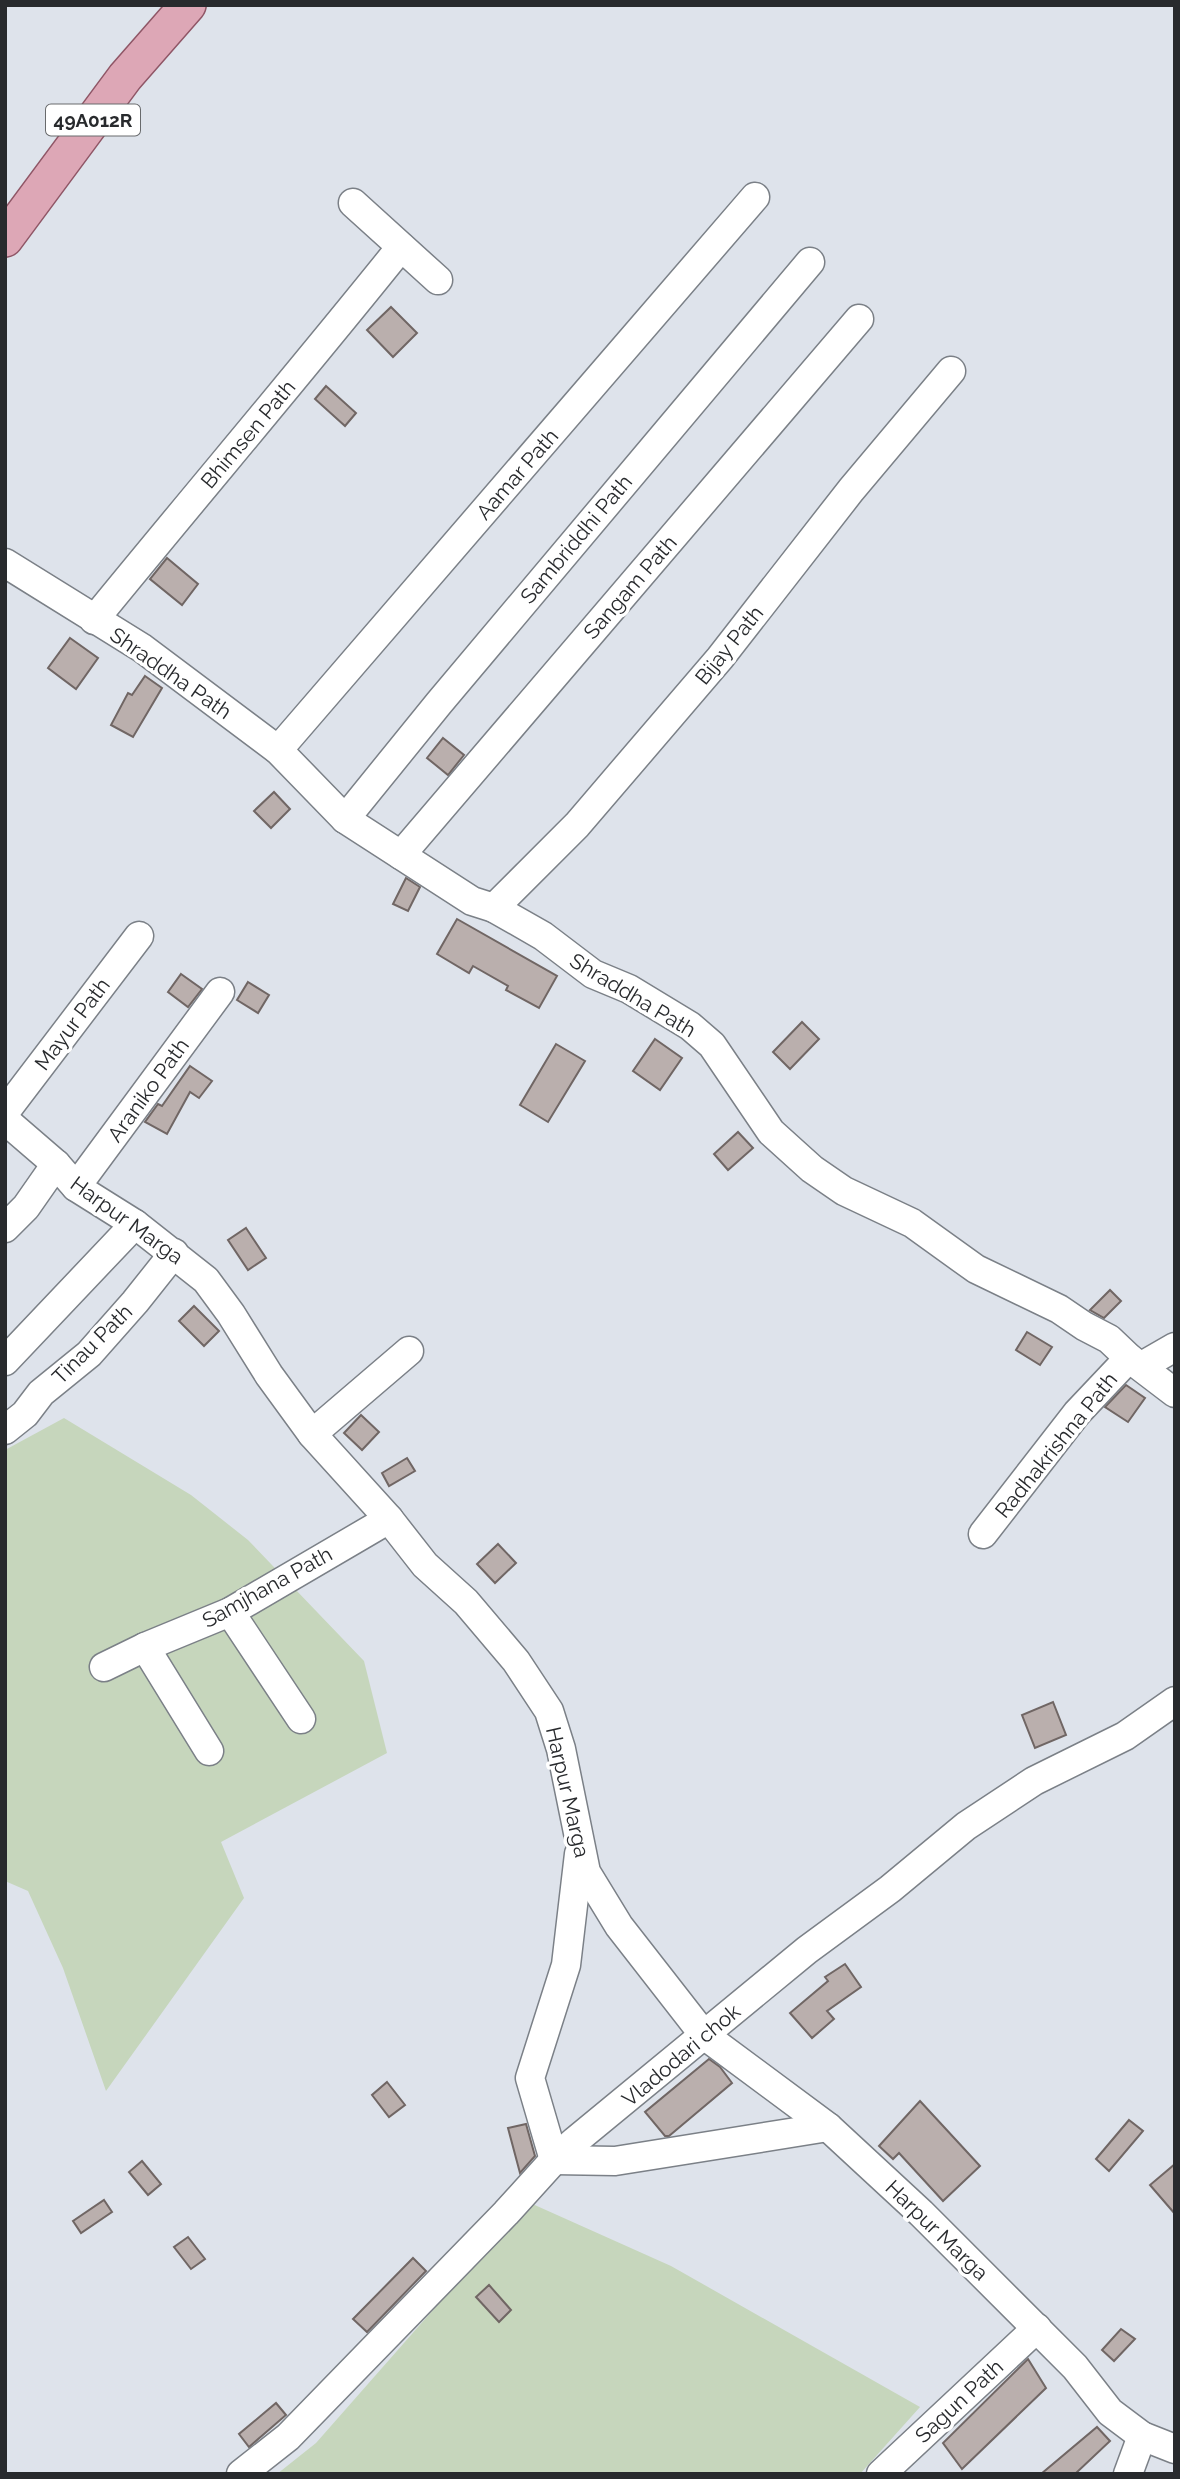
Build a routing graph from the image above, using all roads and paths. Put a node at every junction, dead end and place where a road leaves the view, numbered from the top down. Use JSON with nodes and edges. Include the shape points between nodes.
{"nodes":[{"id":1,"x":188,"y":5,"type":"edge"},
{"id":2,"x":755,"y":197,"type":"dead end"},
{"id":3,"x":353,"y":203,"type":"dead end"},
{"id":4,"x":6,"y":234,"type":"edge"},
{"id":5,"x":401,"y":247,"type":"junction"},
{"id":6,"x":810,"y":261,"type":"dead end"},
{"id":7,"x":439,"y":280,"type":"dead end"},
{"id":8,"x":859,"y":319,"type":"dead end"},
{"id":9,"x":951,"y":371,"type":"dead end"},
{"id":10,"x":5,"y":563,"type":"edge"},
{"id":11,"x":94,"y":620,"type":"junction"},
{"id":12,"x":278,"y":750,"type":"junction"},
{"id":13,"x":345,"y":819,"type":"junction"},
{"id":14,"x":401,"y":855,"type":"junction"},
{"id":15,"x":494,"y":908,"type":"junction"},
{"id":16,"x":139,"y":936,"type":"dead end"},
{"id":17,"x":220,"y":992,"type":"dead end"},
{"id":18,"x":5,"y":1112,"type":"edge"},
{"id":19,"x":5,"y":1120,"type":"edge"},
{"id":20,"x":56,"y":1164,"type":"junction"},
{"id":21,"x":76,"y":1187,"type":"junction"},
{"id":22,"x":135,"y":1224,"type":"junction"},
{"id":23,"x":5,"y":1227,"type":"edge"},
{"id":24,"x":174,"y":1253,"type":"junction"},
{"id":25,"x":1175,"y":1347,"type":"edge"},
{"id":26,"x":409,"y":1350,"type":"dead end"},
{"id":27,"x":5,"y":1362,"type":"edge"},
{"id":28,"x":1135,"y":1362,"type":"junction"},
{"id":29,"x":1175,"y":1393,"type":"edge"},
{"id":30,"x":5,"y":1430,"type":"edge"},
{"id":31,"x":313,"y":1434,"type":"junction"},
{"id":32,"x":389,"y":1519,"type":"junction"},
{"id":33,"x":983,"y":1534,"type":"dead end"},
{"id":34,"x":230,"y":1612,"type":"junction"},
{"id":35,"x":145,"y":1647,"type":"junction"},
{"id":36,"x":104,"y":1668,"type":"dead end"},
{"id":37,"x":1175,"y":1702,"type":"edge"},
{"id":38,"x":300,"y":1719,"type":"dead end"},
{"id":39,"x":209,"y":1751,"type":"dead end"},
{"id":40,"x":580,"y":1843,"type":"junction"},
{"id":41,"x":704,"y":2035,"type":"junction"},
{"id":42,"x":828,"y":2127,"type":"junction"},
{"id":43,"x":554,"y":2160,"type":"junction"},
{"id":44,"x":1037,"y":2328,"type":"junction"},
{"id":45,"x":1142,"y":2436,"type":"junction"},
{"id":46,"x":1175,"y":2449,"type":"edge"},
{"id":47,"x":241,"y":2474,"type":"edge"},
{"id":48,"x":881,"y":2474,"type":"edge"},
{"id":49,"x":1128,"y":2474,"type":"edge"}],
"edges":[{"from":1,"to":4,"type":"main road","number":"49A012R","via":[[125,77]]},
{"from":2,"to":12,"type":"street","name":"Aamar Path"},
{"from":3,"to":5,"type":"street"},
{"from":5,"to":7,"type":"street"},
{"from":5,"to":11,"type":"street","name":"Bhimsen Path"},
{"from":6,"to":13,"type":"street","name":"Sambriddhi Path"},
{"from":8,"to":14,"type":"street","name":"Sangam Path"},
{"from":9,"to":15,"type":"street","name":"Bijay Path","via":[[720,658],[577,825]]},
{"from":10,"to":11,"type":"street","name":"Shraddha Path"},
{"from":11,"to":12,"type":"street","name":"Shraddha Path","via":[[142,648]]},
{"from":12,"to":13,"type":"street","name":"Shraddha Path"},
{"from":13,"to":14,"type":"street","name":"Shraddha Path"},
{"from":14,"to":15,"type":"street","name":"Shraddha Path","via":[[472,901]]},
{"from":15,"to":28,"type":"street","name":"Shraddha Path","via":[[543,936],[593,974],[629,989],[690,1026],[712,1045],[771,1132],[812,1169],[844,1191],[912,1223],[976,1269],[1059,1309],[1109,1339]]},
{"from":16,"to":18,"type":"street","name":"Mayur Path"},
{"from":17,"to":21,"type":"street","name":"Araniko Path"},
{"from":19,"to":20,"type":"street","name":"Harpur Marga"},
{"from":20,"to":21,"type":"street","name":"Harpur Marga"},
{"from":20,"to":23,"type":"street","via":[[26,1208]]},
{"from":21,"to":22,"type":"street","name":"Harpur Marga"},
{"from":22,"to":24,"type":"street","name":"Harpur Marga"},
{"from":22,"to":27,"type":"street"},
{"from":24,"to":30,"type":"street","name":"Tinau Path","via":[[89,1354]]},
{"from":24,"to":31,"type":"street","name":"Harpur Marga","via":[[206,1280]]},
{"from":25,"to":28,"type":"street","name":"Radhakrishna Path"},
{"from":26,"to":31,"type":"street"},
{"from":28,"to":29,"type":"street","name":"Shraddha Path"},
{"from":28,"to":33,"type":"street","name":"Radhakrishna Path","via":[[1077,1413]]},
{"from":31,"to":32,"type":"street","name":"Harpur Marga"},
{"from":32,"to":34,"type":"street","name":"Samjhana Path"},
{"from":32,"to":40,"type":"street","name":"Harpur Marga","via":[[425,1565],[466,1602],[516,1661],[549,1711]]},
{"from":34,"to":35,"type":"street","name":"Samjhana Path"},
{"from":34,"to":38,"type":"street"},
{"from":35,"to":36,"type":"street","name":"Samjhana Path"},
{"from":35,"to":39,"type":"street"},
{"from":37,"to":41,"type":"street","name":"Vladodari chok","via":[[1125,1736],[1034,1781],[966,1826]]},
{"from":40,"to":41,"type":"street","name":"Harpur Marga","via":[[586,1872],[619,1926]]},
{"from":40,"to":43,"type":"street","via":[[566,1965],[530,2078]]},
{"from":41,"to":42,"type":"street","name":"Harpur Marga"},
{"from":41,"to":43,"type":"street","name":"Vladodari chok"},
{"from":42,"to":43,"type":"street","via":[[615,2161]]},
{"from":42,"to":44,"type":"street","name":"Harpur Marga"},
{"from":43,"to":47,"type":"street","name":"Vladodari chok","via":[[288,2437]]},
{"from":44,"to":45,"type":"street","name":"Harpur Marga","via":[[1111,2412]]},
{"from":44,"to":48,"type":"street","name":"Sagun Path"},
{"from":45,"to":46,"type":"street","name":"Harpur Marga"},
{"from":45,"to":49,"type":"street"}]}
